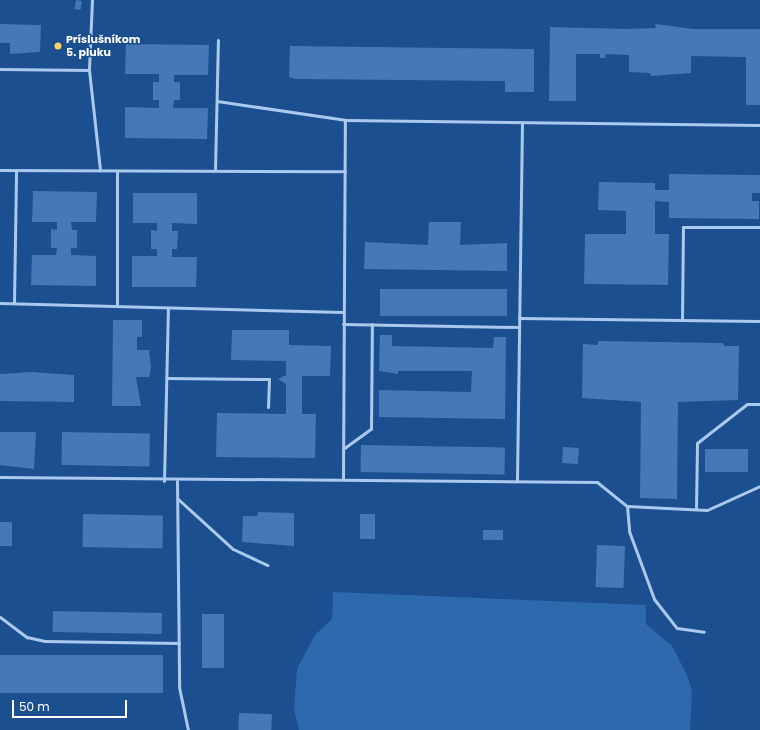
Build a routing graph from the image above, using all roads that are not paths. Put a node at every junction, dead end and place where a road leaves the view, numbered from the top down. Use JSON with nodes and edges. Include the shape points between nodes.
{"nodes":[{"id":1,"x":92,"y":0,"type":"edge"},
{"id":2,"x":218,"y":40,"type":"dead end"},
{"id":3,"x":0,"y":69,"type":"edge"},
{"id":4,"x":89,"y":70,"type":"junction"},
{"id":5,"x":217,"y":101,"type":"junction"},
{"id":6,"x":345,"y":120,"type":"junction"},
{"id":7,"x":522,"y":122,"type":"junction"},
{"id":8,"x":760,"y":125,"type":"edge"},
{"id":9,"x":0,"y":170,"type":"edge"},
{"id":10,"x":16,"y":170,"type":"junction"},
{"id":11,"x":100,"y":170,"type":"junction"},
{"id":12,"x":215,"y":170,"type":"junction"},
{"id":13,"x":117,"y":171,"type":"junction"},
{"id":14,"x":345,"y":171,"type":"junction"},
{"id":15,"x":760,"y":227,"type":"edge"},
{"id":16,"x":0,"y":303,"type":"edge"},
{"id":17,"x":14,"y":303,"type":"junction"},
{"id":18,"x":118,"y":305,"type":"junction"},
{"id":19,"x":168,"y":308,"type":"junction"},
{"id":20,"x":343,"y":312,"type":"junction"},
{"id":21,"x":519,"y":318,"type":"junction"},
{"id":22,"x":682,"y":320,"type":"junction"},
{"id":23,"x":760,"y":321,"type":"edge"},
{"id":24,"x":343,"y":324,"type":"junction"},
{"id":25,"x":372,"y":324,"type":"junction"},
{"id":26,"x":519,"y":327,"type":"junction"},
{"id":27,"x":167,"y":378,"type":"junction"},
{"id":28,"x":760,"y":404,"type":"edge"},
{"id":29,"x":268,"y":407,"type":"dead end"},
{"id":30,"x":343,"y":449,"type":"junction"},
{"id":31,"x":0,"y":477,"type":"edge"},
{"id":32,"x":342,"y":479,"type":"junction"},
{"id":33,"x":517,"y":480,"type":"junction"},
{"id":34,"x":164,"y":481,"type":"junction"},
{"id":35,"x":178,"y":481,"type":"junction"},
{"id":36,"x":760,"y":486,"type":"edge"},
{"id":37,"x":178,"y":499,"type":"junction"},
{"id":38,"x":627,"y":506,"type":"junction"},
{"id":39,"x":696,"y":509,"type":"junction"},
{"id":40,"x":268,"y":565,"type":"dead end"},
{"id":41,"x":0,"y":617,"type":"edge"},
{"id":42,"x":704,"y":632,"type":"dead end"},
{"id":43,"x":179,"y":642,"type":"junction"},
{"id":44,"x":188,"y":730,"type":"edge"}],
"edges":[{"from":1,"to":4,"type":"lane"},
{"from":2,"to":5,"type":"lane"},
{"from":3,"to":4,"type":"lane"},
{"from":4,"to":11,"type":"lane"},
{"from":5,"to":6,"type":"lane"},
{"from":5,"to":12,"type":"lane"},
{"from":6,"to":7,"type":"lane"},
{"from":6,"to":14,"type":"lane"},
{"from":7,"to":8,"type":"lane"},
{"from":7,"to":21,"type":"lane"},
{"from":9,"to":10,"type":"lane"},
{"from":10,"to":11,"type":"lane"},
{"from":10,"to":17,"type":"lane"},
{"from":11,"to":13,"type":"lane"},
{"from":12,"to":13,"type":"lane"},
{"from":12,"to":14,"type":"lane"},
{"from":13,"to":18,"type":"lane"},
{"from":14,"to":20,"type":"lane"},
{"from":15,"to":22,"type":"lane","via":[[683,227]]},
{"from":16,"to":17,"type":"lane"},
{"from":17,"to":18,"type":"lane"},
{"from":18,"to":19,"type":"lane"},
{"from":19,"to":20,"type":"lane"},
{"from":19,"to":27,"type":"lane"},
{"from":20,"to":24,"type":"lane"},
{"from":21,"to":22,"type":"lane"},
{"from":21,"to":26,"type":"lane"},
{"from":22,"to":23,"type":"lane"},
{"from":24,"to":25,"type":"lane"},
{"from":24,"to":30,"type":"lane"},
{"from":25,"to":26,"type":"lane"},
{"from":25,"to":30,"type":"lane","via":[[371,429]]},
{"from":26,"to":33,"type":"lane"},
{"from":27,"to":29,"type":"lane","via":[[269,379]]},
{"from":27,"to":34,"type":"lane"},
{"from":28,"to":39,"type":"lane","via":[[747,404],[697,444]]},
{"from":30,"to":32,"type":"lane"},
{"from":31,"to":34,"type":"lane"},
{"from":32,"to":33,"type":"lane"},
{"from":32,"to":35,"type":"lane"},
{"from":33,"to":38,"type":"lane","via":[[597,482]]},
{"from":34,"to":35,"type":"lane"},
{"from":35,"to":37,"type":"lane"},
{"from":36,"to":39,"type":"lane","via":[[707,510]]},
{"from":37,"to":40,"type":"lane","via":[[233,549]]},
{"from":37,"to":43,"type":"lane"},
{"from":38,"to":39,"type":"lane"},
{"from":38,"to":42,"type":"lane","via":[[629,531],[654,599],[677,628]]},
{"from":41,"to":43,"type":"lane","via":[[27,637],[45,641]]},
{"from":43,"to":44,"type":"lane","via":[[180,687]]}]}
